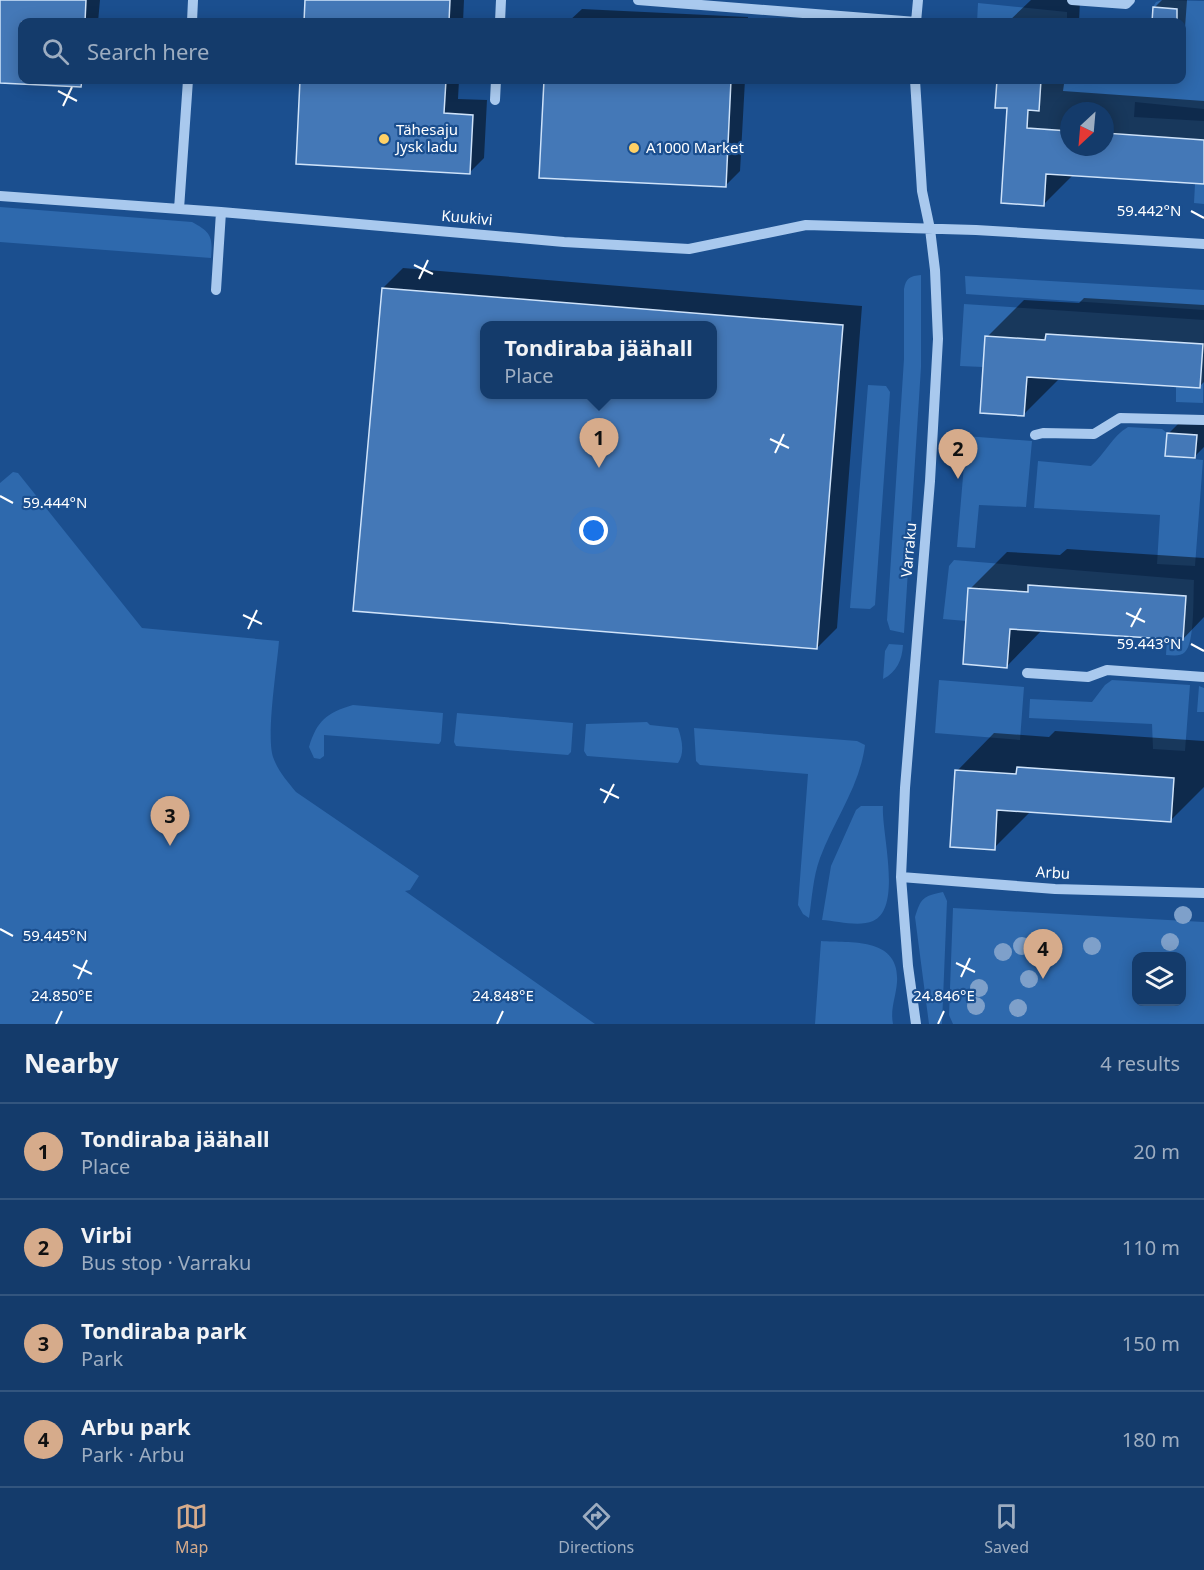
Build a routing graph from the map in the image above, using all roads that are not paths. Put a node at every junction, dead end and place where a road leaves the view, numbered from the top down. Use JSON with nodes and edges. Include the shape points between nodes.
{"nodes":[{"id":1,"x":193,"y":0,"type":"edge"},
{"id":2,"x":501,"y":0,"type":"edge"},
{"id":3,"x":638,"y":0,"type":"edge"},
{"id":4,"x":918,"y":0,"type":"edge"},
{"id":5,"x":1072,"y":0,"type":"edge"},
{"id":6,"x":1130,"y":0,"type":"edge"},
{"id":7,"x":192,"y":18,"type":"edge"},
{"id":8,"x":500,"y":18,"type":"edge"},
{"id":9,"x":865,"y":18,"type":"edge"},
{"id":10,"x":916,"y":18,"type":"edge"},
{"id":11,"x":188,"y":84,"type":"edge"},
{"id":12,"x":496,"y":84,"type":"edge"},
{"id":13,"x":915,"y":84,"type":"edge"},
{"id":14,"x":495,"y":100,"type":"dead end"},
{"id":15,"x":0,"y":196,"type":"edge"},
{"id":16,"x":179,"y":208,"type":"junction"},
{"id":17,"x":221,"y":212,"type":"junction"},
{"id":18,"x":930,"y":229,"type":"junction"},
{"id":19,"x":1204,"y":244,"type":"edge"},
{"id":20,"x":216,"y":290,"type":"dead end"},
{"id":21,"x":1204,"y":420,"type":"edge"},
{"id":22,"x":1035,"y":435,"type":"dead end"},
{"id":23,"x":1027,"y":673,"type":"dead end"},
{"id":24,"x":1204,"y":677,"type":"edge"},
{"id":25,"x":902,"y":877,"type":"junction"},
{"id":26,"x":1204,"y":893,"type":"edge"},
{"id":27,"x":916,"y":1024,"type":"edge"}],
"edges":[{"from":1,"to":7,"type":"street"},
{"from":2,"to":8,"type":"street"},
{"from":3,"to":9,"type":"street"},
{"from":4,"to":10,"type":"street"},
{"from":5,"to":6,"type":"street","via":[[1126,4]]},
{"from":11,"to":16,"type":"street"},
{"from":12,"to":14,"type":"street"},
{"from":13,"to":18,"type":"street","name":"Varraku","via":[[922,191]]},
{"from":15,"to":16,"type":"street","name":"Kuukivi"},
{"from":16,"to":17,"type":"street","name":"Kuukivi"},
{"from":17,"to":18,"type":"street","name":"Kuukivi","via":[[689,249],[806,225]]},
{"from":17,"to":20,"type":"street"},
{"from":18,"to":19,"type":"street","name":"Kuukivi"},
{"from":18,"to":25,"type":"street","name":"Varraku","via":[[938,339]]},
{"from":21,"to":22,"type":"street","via":[[1120,418],[1094,434]]},
{"from":23,"to":24,"type":"street","via":[[1088,677],[1107,670]]},
{"from":25,"to":26,"type":"street","name":"Arbu","via":[[1055,889]]},
{"from":25,"to":27,"type":"street","name":"Varraku"}]}
